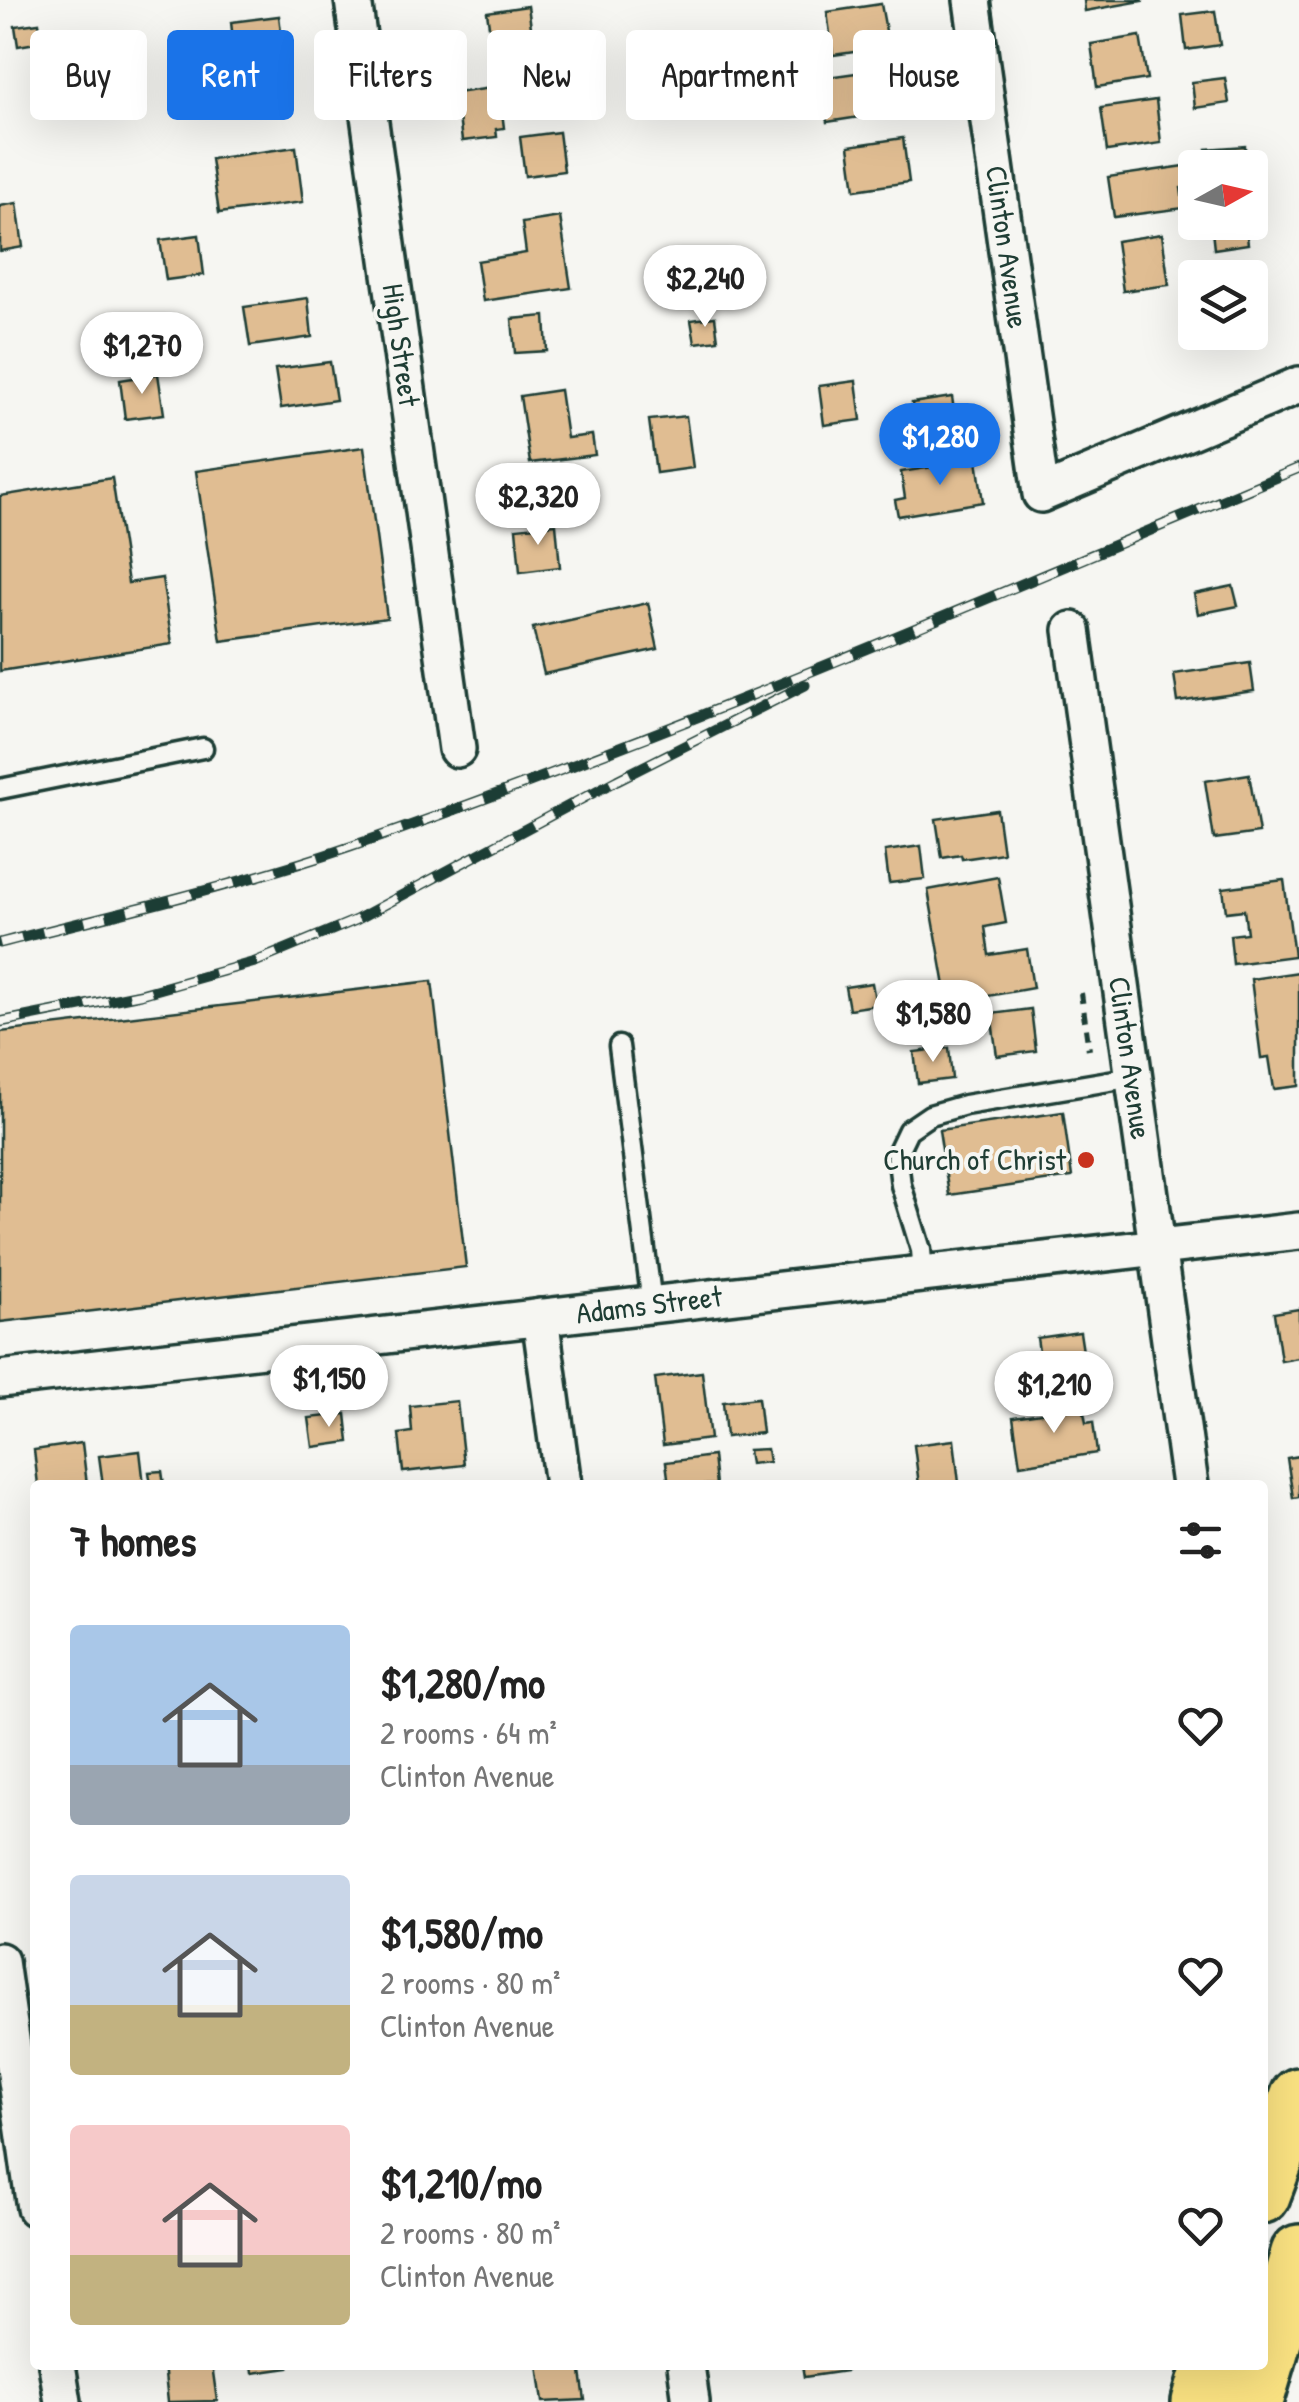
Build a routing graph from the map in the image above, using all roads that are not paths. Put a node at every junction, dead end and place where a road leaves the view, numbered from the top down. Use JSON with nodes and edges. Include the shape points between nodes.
{"nodes":[{"id":1,"x":353,"y":0,"type":"edge"},
{"id":2,"x":972,"y":0,"type":"edge"},
{"id":3,"x":1299,"y":385,"type":"edge"},
{"id":4,"x":1072,"y":630,"type":"dead end"},
{"id":5,"x":203,"y":748,"type":"dead end"},
{"id":6,"x":457,"y":748,"type":"dead end"},
{"id":7,"x":0,"y":788,"type":"edge"},
{"id":8,"x":619,"y":1046,"type":"dead end"},
{"id":9,"x":1133,"y":1077,"type":"junction"},
{"id":10,"x":1299,"y":1231,"type":"edge"},
{"id":11,"x":1156,"y":1247,"type":"junction"},
{"id":12,"x":924,"y":1273,"type":"junction"},
{"id":13,"x":652,"y":1304,"type":"junction"},
{"id":14,"x":540,"y":1317,"type":"junction"},
{"id":15,"x":0,"y":1379,"type":"edge"},
{"id":16,"x":562,"y":1480,"type":"edge"},
{"id":17,"x":1189,"y":1480,"type":"edge"},
{"id":18,"x":0,"y":1961,"type":"edge"},
{"id":19,"x":1299,"y":2096,"type":"edge"},
{"id":20,"x":30,"y":2173,"type":"edge"},
{"id":21,"x":1268,"y":2179,"type":"edge"},
{"id":22,"x":1299,"y":2253,"type":"edge"},
{"id":23,"x":1268,"y":2358,"type":"edge"},
{"id":24,"x":58,"y":2370,"type":"edge"},
{"id":25,"x":687,"y":2370,"type":"edge"},
{"id":26,"x":1209,"y":2370,"type":"edge"},
{"id":27,"x":1264,"y":2370,"type":"edge"},
{"id":28,"x":62,"y":2402,"type":"edge"},
{"id":29,"x":691,"y":2402,"type":"edge"},
{"id":30,"x":1200,"y":2402,"type":"edge"},
{"id":31,"x":1255,"y":2402,"type":"edge"}],
"edges":[{"from":1,"to":6,"type":"street","name":"High Street"},
{"from":2,"to":3,"type":"street","name":"Clinton Avenue","via":[[1041,494]]},
{"from":4,"to":9,"type":"street","name":"Clinton Avenue"},
{"from":5,"to":7,"type":"lane"},
{"from":8,"to":13,"type":"lane"},
{"from":9,"to":11,"type":"street","name":"Clinton Avenue"},
{"from":9,"to":12,"type":"lane","via":[[965,1104],[908,1130],[897,1153]]},
{"from":10,"to":11,"type":"street","name":"Adams Street"},
{"from":11,"to":12,"type":"street","name":"Adams Street"},
{"from":11,"to":17,"type":"street","name":"Clinton Avenue"},
{"from":12,"to":13,"type":"street","name":"Adams Street"},
{"from":13,"to":14,"type":"street","name":"Adams Street"},
{"from":14,"to":15,"type":"street","name":"Adams Street"},
{"from":14,"to":16,"type":"street"},
{"from":18,"to":20,"type":"street"},
{"from":19,"to":21,"type":"main road"},
{"from":22,"to":23,"type":"main road"},
{"from":24,"to":28,"type":"street"},
{"from":25,"to":29,"type":"street"},
{"from":26,"to":30,"type":"main road"},
{"from":27,"to":31,"type":"main road"}]}
